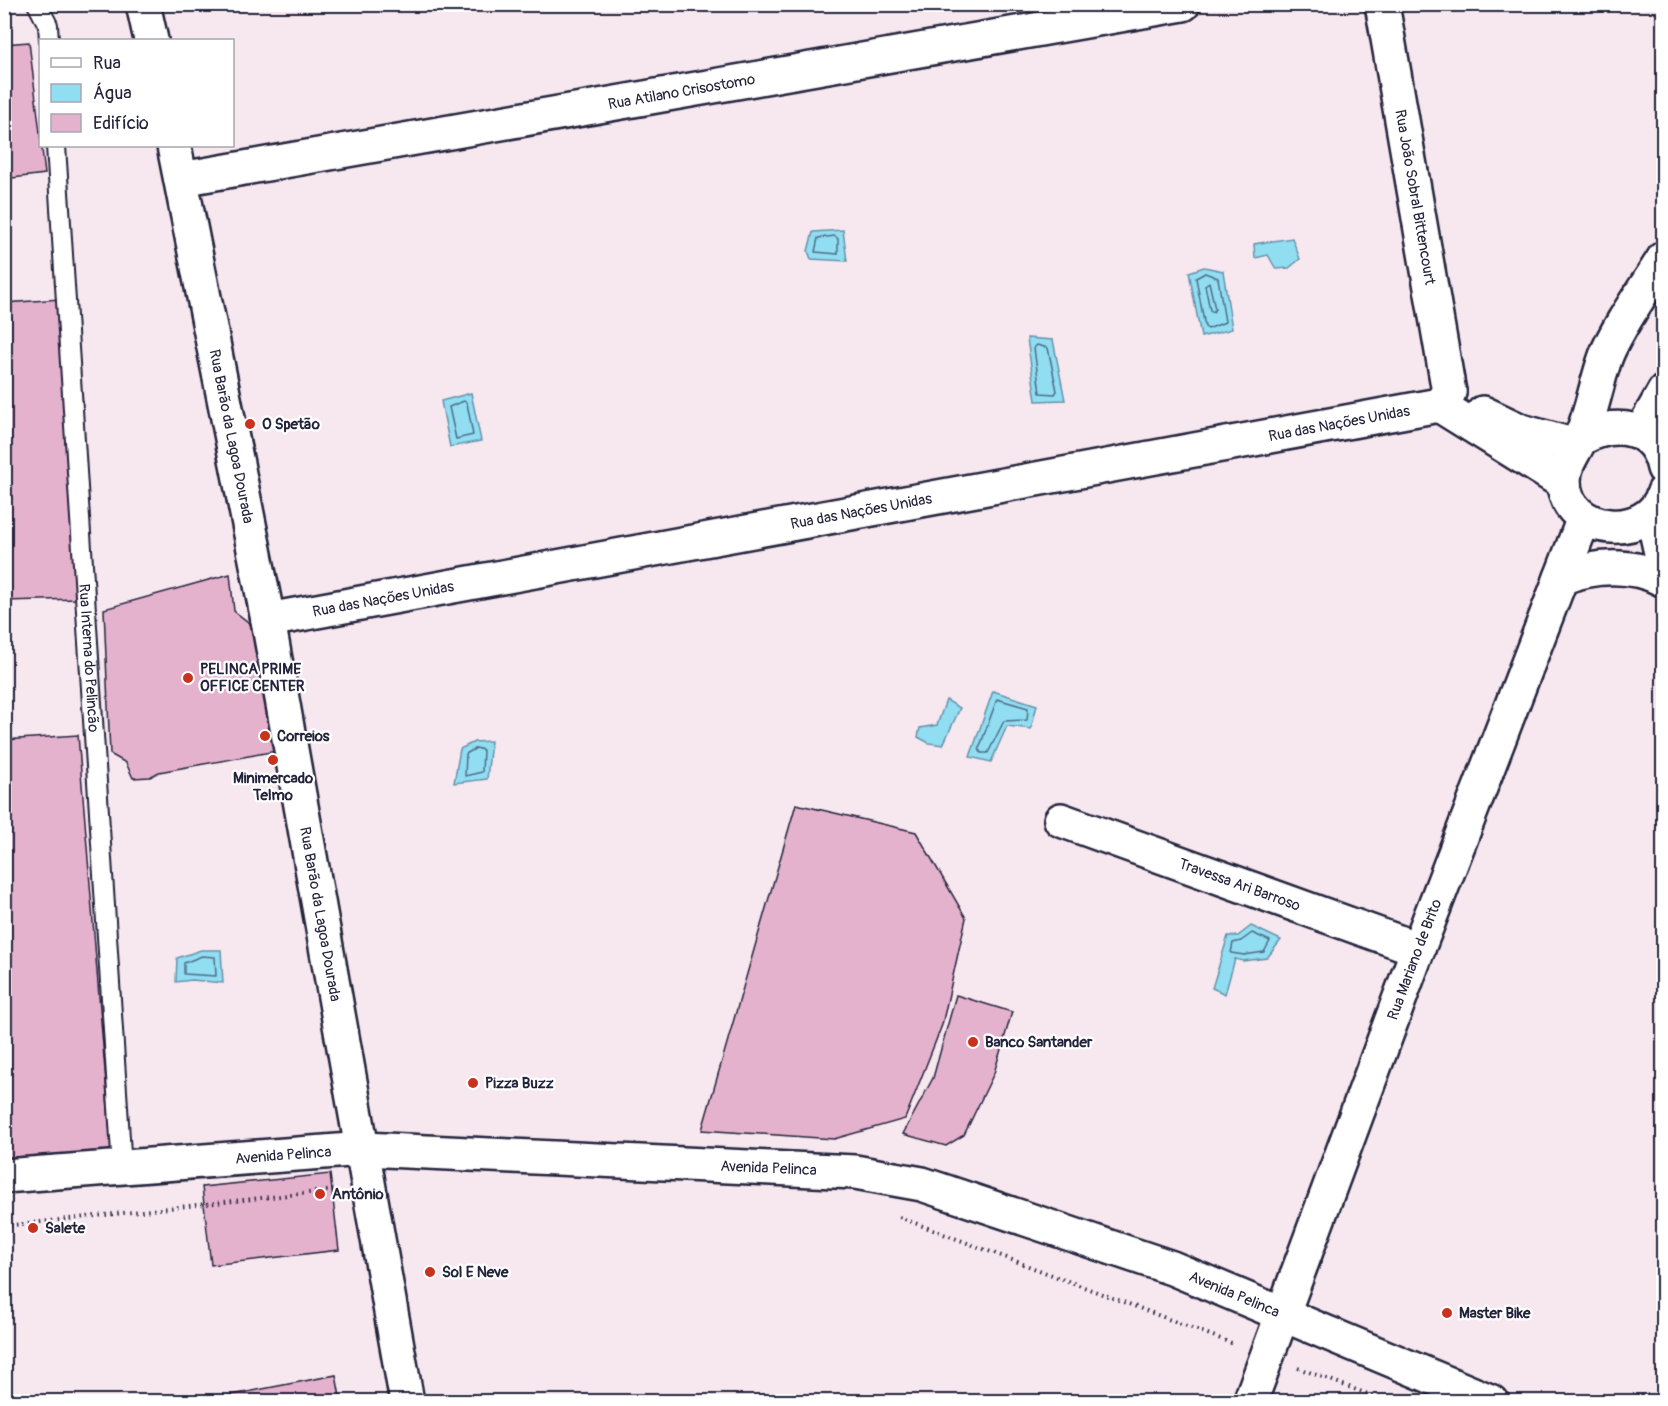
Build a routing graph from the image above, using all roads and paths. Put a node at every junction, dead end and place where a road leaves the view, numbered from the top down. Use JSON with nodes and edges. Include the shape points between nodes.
{"nodes":[{"id":1,"x":37,"y":4,"type":"edge"},
{"id":2,"x":143,"y":4,"type":"edge"},
{"id":3,"x":1183,"y":4,"type":"edge"},
{"id":4,"x":1382,"y":4,"type":"edge"},
{"id":5,"x":49,"y":39,"type":"edge"},
{"id":6,"x":151,"y":39,"type":"edge"},
{"id":7,"x":56,"y":147,"type":"edge"},
{"id":8,"x":174,"y":147,"type":"edge"},
{"id":9,"x":181,"y":180,"type":"junction"},
{"id":10,"x":1664,"y":258,"type":"edge"},
{"id":11,"x":1664,"y":392,"type":"edge"},
{"id":12,"x":1444,"y":398,"type":"junction"},
{"id":13,"x":1641,"y":433,"type":"junction"},
{"id":14,"x":1572,"y":457,"type":"junction"},
{"id":15,"x":1664,"y":468,"type":"edge"},
{"id":16,"x":1658,"y":502,"type":"edge"},
{"id":17,"x":1584,"y":518,"type":"junction"},
{"id":18,"x":1664,"y":566,"type":"edge"},
{"id":19,"x":1562,"y":578,"type":"junction"},
{"id":20,"x":1664,"y":580,"type":"edge"},
{"id":21,"x":268,"y":620,"type":"junction"},
{"id":22,"x":1061,"y":820,"type":"dead end"},
{"id":23,"x":1418,"y":949,"type":"junction"},
{"id":24,"x":364,"y":1149,"type":"junction"},
{"id":25,"x":123,"y":1169,"type":"junction"},
{"id":26,"x":4,"y":1176,"type":"edge"},
{"id":27,"x":347,"y":1189,"type":"dead end"},
{"id":28,"x":888,"y":1213,"type":"dead end"},
{"id":29,"x":4,"y":1226,"type":"edge"},
{"id":30,"x":1284,"y":1313,"type":"junction"},
{"id":31,"x":1267,"y":1357,"type":"junction"},
{"id":32,"x":407,"y":1401,"type":"edge"},
{"id":33,"x":1250,"y":1401,"type":"edge"},
{"id":34,"x":1389,"y":1401,"type":"edge"},
{"id":35,"x":1492,"y":1401,"type":"edge"}],
"edges":[{"from":1,"to":5,"type":"lane","via":[[48,25]]},
{"from":2,"to":6,"type":"street"},
{"from":3,"to":9,"type":"street","name":"Rua Atilano Crisostomo"},
{"from":4,"to":12,"type":"street","name":"Rua João Sobral Bittencourt"},
{"from":7,"to":25,"type":"lane","name":"Rua Interna do Pelincão"},
{"from":8,"to":9,"type":"street","name":"Rua Barão da Lagoa Dourada"},
{"from":9,"to":21,"type":"street","name":"Rua Barão da Lagoa Dourada"},
{"from":10,"to":14,"type":"street","via":[[1607,354]]},
{"from":11,"to":13,"type":"street"},
{"from":12,"to":14,"type":"street"},
{"from":12,"to":21,"type":"street","name":"Rua das Nações Unidas"},
{"from":13,"to":14,"type":"street","via":[[1620,426],[1599,429]]},
{"from":13,"to":15,"type":"street","via":[[1661,453]]},
{"from":14,"to":17,"type":"street","via":[[1570,503]]},
{"from":16,"to":17,"type":"street","via":[[1631,526],[1606,528]]},
{"from":16,"to":18,"type":"street"},
{"from":17,"to":19,"type":"street","name":"Rua Mariano de Brito"},
{"from":19,"to":20,"type":"street","via":[[1592,568],[1610,568]]},
{"from":19,"to":23,"type":"street","name":"Rua Mariano de Brito"},
{"from":21,"to":24,"type":"street","name":"Rua Barão da Lagoa Dourada"},
{"from":22,"to":23,"type":"street","name":"Travessa Ari Barroso"},
{"from":23,"to":30,"type":"street","name":"Rua Mariano de Brito"},
{"from":24,"to":25,"type":"street","name":"Avenida Pelinca"},
{"from":24,"to":30,"type":"street","name":"Avenida Pelinca","via":[[855,1172],[900,1180],[1046,1224]]},
{"from":24,"to":32,"type":"street","name":"Rua Barão da Lagoa Dourada"},
{"from":25,"to":26,"type":"street","name":"Avenida Pelinca"},
{"from":27,"to":29,"type":"path"},
{"from":28,"to":31,"type":"path"},
{"from":30,"to":31,"type":"street","name":"Rua Mariano de Brito"},
{"from":30,"to":35,"type":"street","name":"Avenida Pelinca"},
{"from":31,"to":33,"type":"street","name":"Rua Mariano de Brito"},
{"from":31,"to":34,"type":"path"}]}
